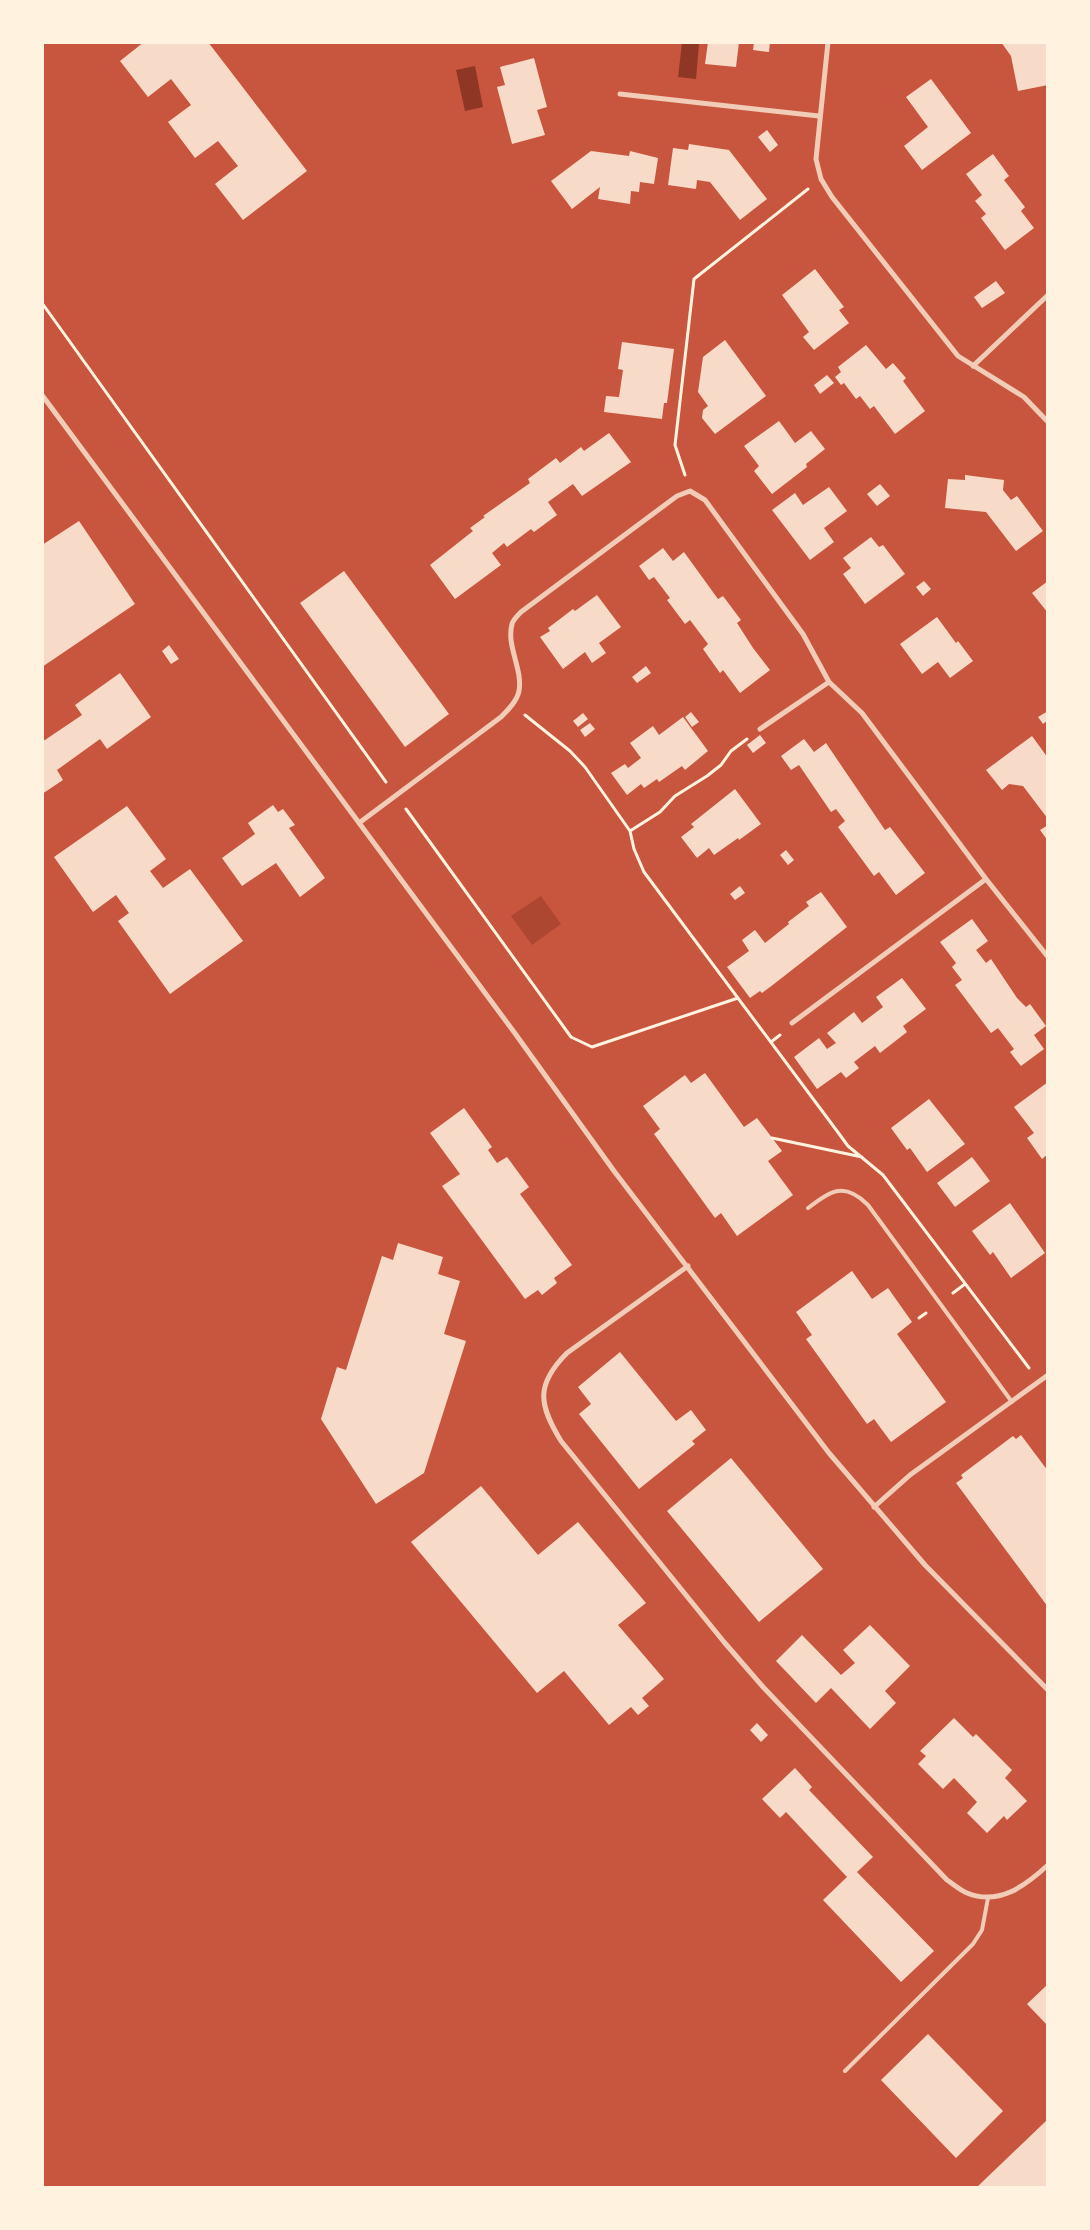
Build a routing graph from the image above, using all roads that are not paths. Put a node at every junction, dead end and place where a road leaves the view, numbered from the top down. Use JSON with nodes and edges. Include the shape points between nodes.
{"nodes":[{"id":1,"x":828,"y":42,"type":"edge"},
{"id":2,"x":620,"y":94,"type":"dead end"},
{"id":3,"x":819,"y":116,"type":"junction"},
{"id":4,"x":1048,"y":295,"type":"edge"},
{"id":5,"x":973,"y":366,"type":"junction"},
{"id":6,"x":42,"y":395,"type":"edge"},
{"id":7,"x":1048,"y":422,"type":"edge"},
{"id":8,"x":829,"y":682,"type":"junction"},
{"id":9,"x":760,"y":729,"type":"road end"},
{"id":10,"x":359,"y":823,"type":"junction"},
{"id":11,"x":986,"y":879,"type":"junction"},
{"id":12,"x":1048,"y":957,"type":"edge"},
{"id":13,"x":792,"y":1023,"type":"dead end"},
{"id":14,"x":808,"y":1208,"type":"dead end"},
{"id":15,"x":688,"y":1266,"type":"junction"},
{"id":16,"x":1048,"y":1375,"type":"edge"},
{"id":17,"x":1012,"y":1402,"type":"junction"},
{"id":18,"x":874,"y":1507,"type":"junction"},
{"id":19,"x":1048,"y":1690,"type":"edge"},
{"id":20,"x":1048,"y":1865,"type":"edge"},
{"id":21,"x":988,"y":1898,"type":"junction"},
{"id":22,"x":845,"y":2071,"type":"dead end"}],
"edges":[{"from":1,"to":3,"type":"street"},
{"from":2,"to":3,"type":"street"},
{"from":3,"to":5,"type":"street","via":[[816,159],[821,179],[832,197],[946,343]]},
{"from":4,"to":5,"type":"street"},
{"from":5,"to":7,"type":"street","via":[[1024,397]]},
{"from":6,"to":10,"type":"street"},
{"from":8,"to":9,"type":"street"},
{"from":8,"to":10,"type":"street","via":[[803,634],[705,500],[690,491],[677,496],[521,612],[512,623],[519,678],[519,692],[512,706]]},
{"from":8,"to":11,"type":"street","via":[[862,713]]},
{"from":10,"to":15,"type":"street","via":[[614,1171]]},
{"from":11,"to":12,"type":"street"},
{"from":11,"to":13,"type":"street"},
{"from":14,"to":17,"type":"lane","via":[[838,1190],[858,1195],[941,1302]]},
{"from":15,"to":18,"type":"street","via":[[829,1453]]},
{"from":15,"to":21,"type":"street","via":[[567,1353],[554,1366],[545,1382],[548,1418],[561,1442],[764,1688],[947,1880],[966,1893]]},
{"from":16,"to":17,"type":"street"},
{"from":17,"to":18,"type":"street","via":[[910,1475]]},
{"from":18,"to":19,"type":"street"},
{"from":20,"to":21,"type":"street","via":[[1026,1884],[1006,1895]]},
{"from":21,"to":22,"type":"lane","via":[[982,1930],[973,1944]]}]}
